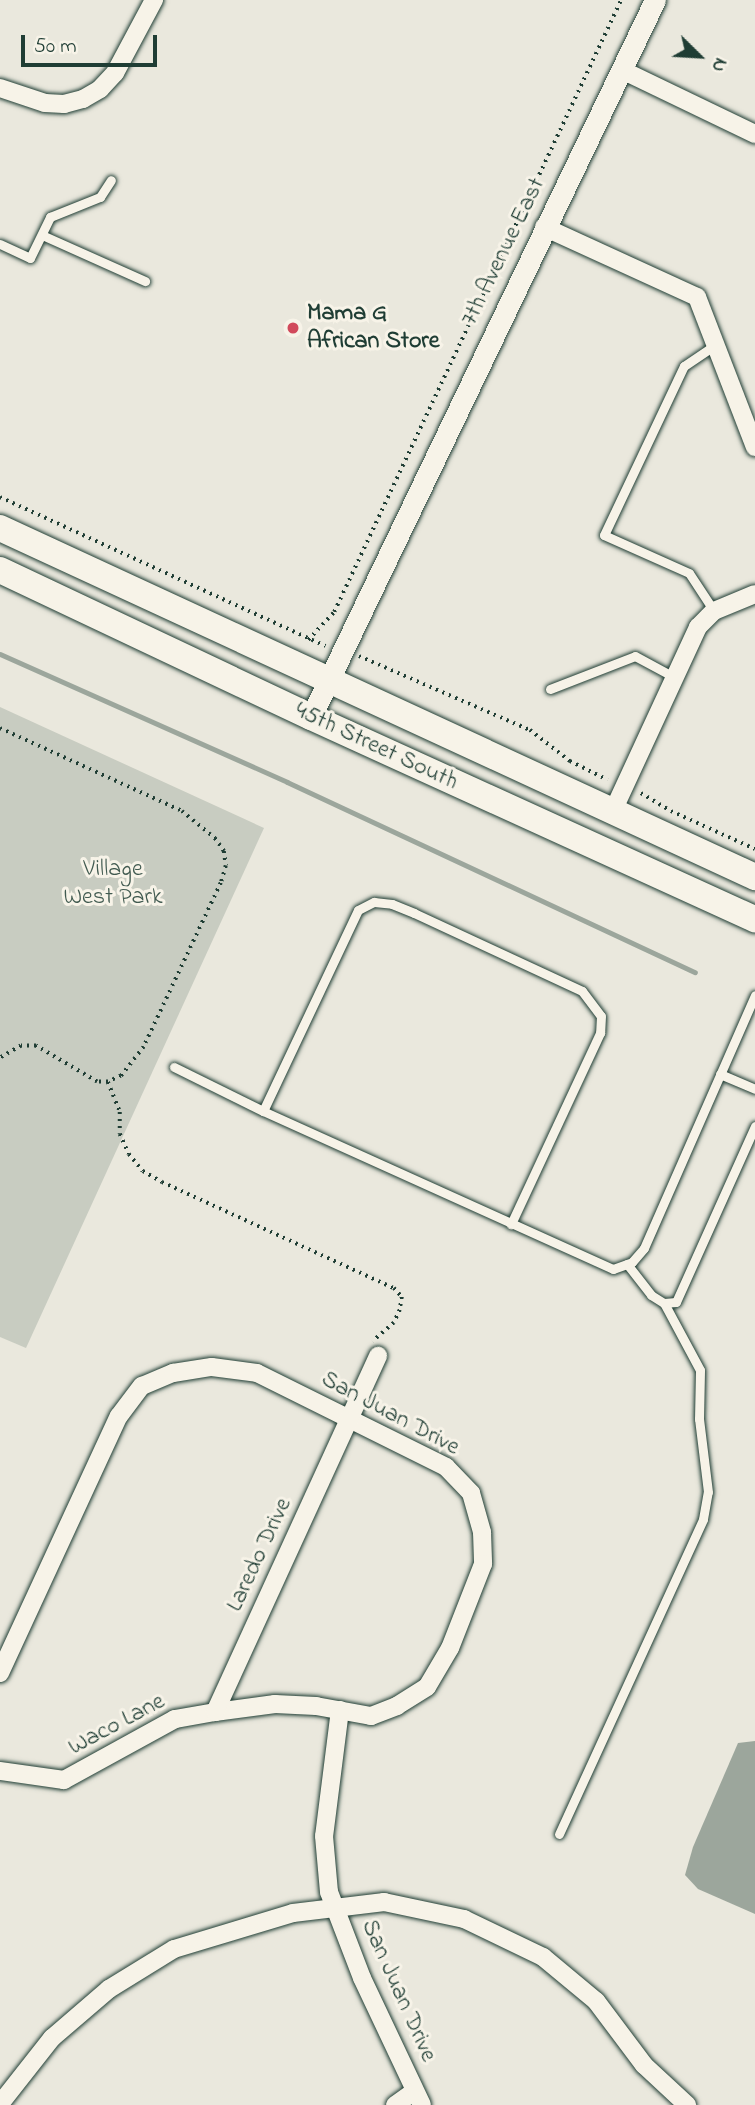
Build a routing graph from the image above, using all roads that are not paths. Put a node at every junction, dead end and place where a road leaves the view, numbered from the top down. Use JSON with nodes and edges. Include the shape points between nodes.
{"nodes":[{"id":1,"x":155,"y":0,"type":"edge"},
{"id":2,"x":655,"y":0,"type":"edge"},
{"id":3,"x":622,"y":70,"type":"junction"},
{"id":4,"x":0,"y":88,"type":"edge"},
{"id":5,"x":755,"y":134,"type":"edge"},
{"id":6,"x":111,"y":180,"type":"dead end"},
{"id":7,"x":544,"y":226,"type":"junction"},
{"id":8,"x":42,"y":235,"type":"junction"},
{"id":9,"x":0,"y":244,"type":"edge"},
{"id":10,"x":145,"y":281,"type":"dead end"},
{"id":11,"x":715,"y":345,"type":"junction"},
{"id":12,"x":755,"y":447,"type":"edge"},
{"id":13,"x":0,"y":528,"type":"edge"},
{"id":14,"x":0,"y":570,"type":"edge"},
{"id":15,"x":755,"y":594,"type":"edge"},
{"id":16,"x":715,"y":611,"type":"junction"},
{"id":17,"x":674,"y":677,"type":"junction"},
{"id":18,"x":329,"y":680,"type":"junction"},
{"id":19,"x":550,"y":689,"type":"dead end"},
{"id":20,"x":311,"y":718,"type":"junction"},
{"id":21,"x":612,"y":811,"type":"junction"},
{"id":22,"x":755,"y":877,"type":"edge"},
{"id":23,"x":755,"y":919,"type":"edge"},
{"id":24,"x":755,"y":995,"type":"edge"},
{"id":25,"x":174,"y":1067,"type":"dead end"},
{"id":26,"x":720,"y":1074,"type":"junction"},
{"id":27,"x":755,"y":1089,"type":"edge"},
{"id":28,"x":263,"y":1111,"type":"junction"},
{"id":29,"x":755,"y":1126,"type":"edge"},
{"id":30,"x":510,"y":1224,"type":"junction"},
{"id":31,"x":627,"y":1264,"type":"junction"},
{"id":32,"x":664,"y":1303,"type":"junction"},
{"id":33,"x":378,"y":1356,"type":"road end"},
{"id":34,"x":349,"y":1418,"type":"junction"},
{"id":35,"x":0,"y":1673,"type":"edge"},
{"id":36,"x":340,"y":1710,"type":"junction"},
{"id":37,"x":215,"y":1712,"type":"junction"},
{"id":38,"x":0,"y":1771,"type":"edge"},
{"id":39,"x":559,"y":1834,"type":"dead end"},
{"id":40,"x":336,"y":1908,"type":"junction"},
{"id":41,"x":418,"y":2098,"type":"edge"},
{"id":42,"x":0,"y":2104,"type":"edge"},
{"id":43,"x":394,"y":2105,"type":"edge"},
{"id":44,"x":687,"y":2105,"type":"edge"}],
"edges":[{"from":1,"to":4,"type":"street","via":[[115,73],[83,99],[46,103]]},
{"from":2,"to":3,"type":"street","name":"7th Avenue East"},
{"from":3,"to":5,"type":"street"},
{"from":3,"to":7,"type":"street","name":"7th Avenue East"},
{"from":6,"to":8,"type":"lane","via":[[100,197],[50,217]]},
{"from":7,"to":11,"type":"street","via":[[697,297]]},
{"from":7,"to":18,"type":"street","name":"7th Avenue East"},
{"from":8,"to":9,"type":"lane","via":[[30,258]]},
{"from":8,"to":10,"type":"lane"},
{"from":11,"to":12,"type":"street"},
{"from":11,"to":16,"type":"lane","via":[[684,366],[604,535],[689,573]]},
{"from":13,"to":18,"type":"main road","name":"45th Street South"},
{"from":14,"to":20,"type":"main road","name":"45th Street South"},
{"from":15,"to":16,"type":"street"},
{"from":16,"to":17,"type":"street","via":[[698,627]]},
{"from":17,"to":19,"type":"lane","via":[[635,656]]},
{"from":17,"to":21,"type":"street"},
{"from":18,"to":20,"type":"street","name":"7th Avenue East"},
{"from":18,"to":21,"type":"main road","name":"45th Street South"},
{"from":20,"to":23,"type":"main road","name":"45th Street South"},
{"from":21,"to":22,"type":"main road","name":"45th Street South"},
{"from":24,"to":26,"type":"lane"},
{"from":25,"to":28,"type":"lane"},
{"from":26,"to":27,"type":"lane"},
{"from":26,"to":31,"type":"lane","via":[[645,1248]]},
{"from":28,"to":30,"type":"lane"},
{"from":28,"to":30,"type":"lane","via":[[358,910],[374,902],[414,913],[582,991],[601,1016],[600,1033]]},
{"from":29,"to":32,"type":"lane","via":[[676,1302]]},
{"from":30,"to":31,"type":"lane","via":[[613,1269]]},
{"from":31,"to":32,"type":"lane","via":[[651,1296]]},
{"from":32,"to":39,"type":"lane","via":[[701,1370],[699,1419],[709,1492],[703,1519]]},
{"from":33,"to":34,"type":"street","name":"Laredo Drive"},
{"from":34,"to":35,"type":"street","name":"San Juan Drive","via":[[257,1373],[212,1367],[173,1373],[142,1386],[119,1416]]},
{"from":34,"to":36,"type":"street","name":"San Juan Drive","via":[[446,1467],[471,1493],[482,1532],[483,1564],[450,1648],[427,1687],[371,1716]]},
{"from":34,"to":37,"type":"street","name":"Laredo Drive"},
{"from":36,"to":37,"type":"street","name":"Waco Lane","via":[[275,1704]]},
{"from":36,"to":40,"type":"street","name":"San Juan Drive","via":[[324,1836]]},
{"from":37,"to":38,"type":"street","name":"Waco Lane","via":[[175,1719],[64,1780]]},
{"from":40,"to":41,"type":"street","name":"San Juan Drive","via":[[362,1978]]},
{"from":40,"to":42,"type":"street","via":[[293,1913],[174,1949],[109,1989],[52,2038]]},
{"from":40,"to":44,"type":"street","via":[[384,1902],[464,1919],[543,1957],[596,2001],[644,2065]]},
{"from":41,"to":43,"type":"street"}]}
